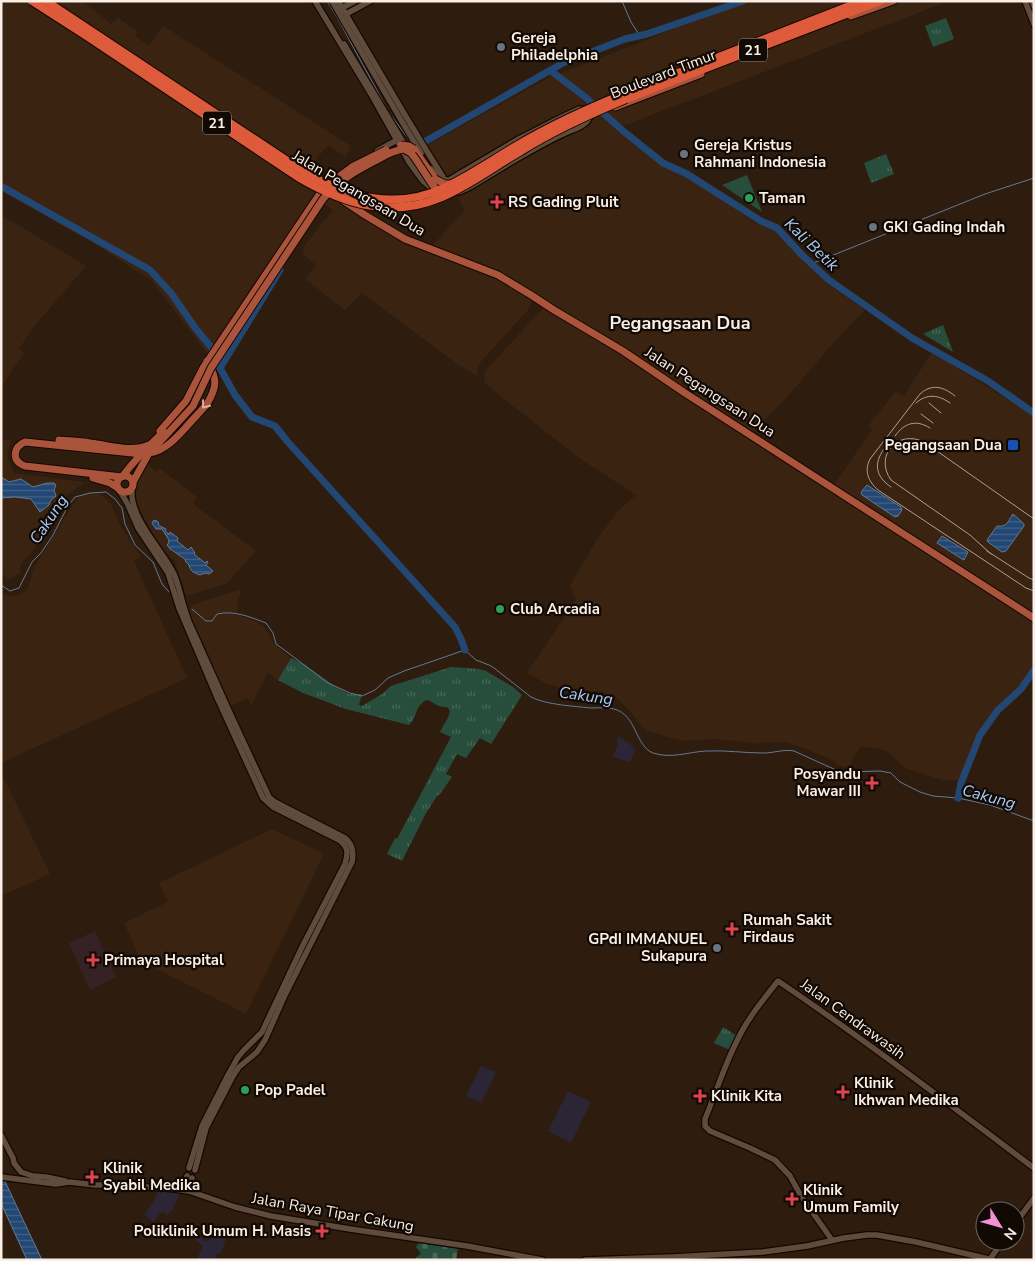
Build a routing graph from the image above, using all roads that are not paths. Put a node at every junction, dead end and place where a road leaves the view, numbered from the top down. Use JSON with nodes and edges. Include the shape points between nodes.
{"nodes":[{"id":1,"x":32,"y":1,"type":"edge"},
{"id":2,"x":46,"y":1,"type":"edge"},
{"id":3,"x":315,"y":1,"type":"edge"},
{"id":4,"x":319,"y":1,"type":"edge"},
{"id":5,"x":332,"y":1,"type":"edge"},
{"id":6,"x":338,"y":1,"type":"edge"},
{"id":7,"x":355,"y":1,"type":"edge"},
{"id":8,"x":370,"y":1,"type":"edge"},
{"id":9,"x":853,"y":1,"type":"edge"},
{"id":10,"x":862,"y":1,"type":"edge"},
{"id":11,"x":880,"y":1,"type":"edge"},
{"id":12,"x":893,"y":1,"type":"edge"},
{"id":13,"x":1025,"y":1,"type":"edge"},
{"id":14,"x":1032,"y":1,"type":"edge"},
{"id":15,"x":1034,"y":6,"type":"edge"},
{"id":16,"x":343,"y":13,"type":"junction"},
{"id":17,"x":1034,"y":24,"type":"edge"},
{"id":18,"x":378,"y":90,"type":"junction"},
{"id":19,"x":619,"y":95,"type":"junction"},
{"id":20,"x":621,"y":105,"type":"junction"},
{"id":21,"x":586,"y":113,"type":"junction"},
{"id":22,"x":398,"y":140,"type":"junction"},
{"id":23,"x":420,"y":146,"type":"junction"},
{"id":24,"x":476,"y":164,"type":"junction"},
{"id":25,"x":484,"y":179,"type":"junction"},
{"id":26,"x":443,"y":180,"type":"junction"},
{"id":27,"x":428,"y":185,"type":"junction"},
{"id":28,"x":329,"y":192,"type":"junction"},
{"id":29,"x":437,"y":192,"type":"junction"},
{"id":30,"x":209,"y":358,"type":"junction"},
{"id":31,"x":197,"y":379,"type":"junction"},
{"id":32,"x":215,"y":388,"type":"junction"},
{"id":33,"x":167,"y":430,"type":"junction"},
{"id":34,"x":154,"y":441,"type":"junction"},
{"id":35,"x":90,"y":446,"type":"junction"},
{"id":36,"x":146,"y":454,"type":"junction"},
{"id":37,"x":122,"y":477,"type":"junction"},
{"id":38,"x":133,"y":486,"type":"junction"},
{"id":39,"x":119,"y":489,"type":"junction"},
{"id":40,"x":180,"y":605,"type":"junction"},
{"id":41,"x":1034,"y":618,"type":"edge"},
{"id":42,"x":324,"y":829,"type":"junction"},
{"id":43,"x":1,"y":1135,"type":"edge"},
{"id":44,"x":197,"y":1150,"type":"junction"},
{"id":45,"x":1034,"y":1168,"type":"edge"},
{"id":46,"x":192,"y":1169,"type":"dead end"},
{"id":47,"x":1,"y":1177,"type":"edge"},
{"id":48,"x":190,"y":1177,"type":"dead end"},
{"id":49,"x":69,"y":1182,"type":"junction"},
{"id":50,"x":186,"y":1191,"type":"junction"},
{"id":51,"x":1034,"y":1198,"type":"edge"},
{"id":52,"x":1025,"y":1210,"type":"edge"},
{"id":53,"x":832,"y":1240,"type":"junction"},
{"id":54,"x":991,"y":1259,"type":"edge"},
{"id":55,"x":542,"y":1260,"type":"edge"},
{"id":56,"x":585,"y":1260,"type":"edge"}],
"edges":[{"from":1,"to":11,"type":"highway","number":"21","bridge":true,"via":[[302,180],[343,200],[386,207],[407,206],[439,198],[544,137],[592,114]]},
{"from":1,"to":28,"type":"main road","name":"Jalan Pegangsaan Dua"},
{"from":2,"to":10,"type":"highway","number":"21","bridge":true,"via":[[304,172],[352,194],[387,200],[437,190],[578,113]]},
{"from":3,"to":18,"type":"street"},
{"from":4,"to":18,"type":"street"},
{"from":5,"to":16,"type":"street"},
{"from":6,"to":16,"type":"street"},
{"from":7,"to":16,"type":"street"},
{"from":8,"to":16,"type":"street"},
{"from":9,"to":19,"type":"main road","name":"Boulevard Timur"},
{"from":12,"to":20,"type":"main road","name":"Boulevard Timur"},
{"from":13,"to":17,"type":"street"},
{"from":14,"to":15,"type":"street"},
{"from":16,"to":18,"type":"street"},
{"from":18,"to":22,"type":"street"},
{"from":18,"to":23,"type":"street","via":[[411,139]]},
{"from":18,"to":23,"type":"street","via":[[418,138]]},
{"from":19,"to":20,"type":"main road"},
{"from":19,"to":21,"type":"main road","name":"Boulevard Timur","bridge":true},
{"from":20,"to":21,"type":"main road","name":"Boulevard Timur","via":[[602,112]]},
{"from":21,"to":24,"type":"street","via":[[579,109],[568,114]]},
{"from":21,"to":25,"type":"street","via":[[589,120],[585,124],[542,144]]},
{"from":21,"to":33,"type":"main road","bridge":true,"via":[[450,192],[436,189],[415,158],[404,149],[391,152],[348,175],[323,199],[211,368],[193,406]]},
{"from":22,"to":27,"type":"street","bridge":true,"via":[[412,156]]},
{"from":22,"to":27,"type":"street","bridge":true},
{"from":22,"to":28,"type":"street","via":[[338,175]]},
{"from":23,"to":26,"type":"street","via":[[434,172]]},
{"from":24,"to":25,"type":"street"},
{"from":24,"to":26,"type":"street","via":[[449,180]]},
{"from":25,"to":29,"type":"street","via":[[454,194]]},
{"from":26,"to":29,"type":"street"},
{"from":27,"to":29,"type":"street"},
{"from":28,"to":30,"type":"main road"},
{"from":28,"to":41,"type":"main road","name":"Jalan Pegangsaan Dua","via":[[405,239],[498,275],[623,351]]},
{"from":30,"to":31,"type":"main road"},
{"from":30,"to":32,"type":"main road"},
{"from":31,"to":32,"type":"main road","via":[[202,376]]},
{"from":31,"to":34,"type":"main road","via":[[186,401]]},
{"from":32,"to":36,"type":"main road","one_way":true,"via":[[207,404],[173,441],[162,450]]},
{"from":33,"to":34,"type":"main road"},
{"from":33,"to":36,"type":"main road"},
{"from":34,"to":35,"type":"main road","via":[[134,448]]},
{"from":34,"to":36,"type":"main road"},
{"from":35,"to":36,"type":"main road"},
{"from":35,"to":37,"type":"main road","via":[[25,442],[17,447],[16,457],[25,466]]},
{"from":35,"to":39,"type":"main road","via":[[24,438],[14,444],[12,458],[18,467],[26,470],[100,479]]},
{"from":36,"to":37,"type":"main road"},
{"from":36,"to":38,"type":"main road"},
{"from":37,"to":38,"type":"main road","via":[[129,477]]},
{"from":37,"to":39,"type":"main road","via":[[117,482]]},
{"from":38,"to":39,"type":"main road","via":[[126,492]]},
{"from":38,"to":40,"type":"street","via":[[131,498],[136,511],[174,574]]},
{"from":39,"to":40,"type":"street","via":[[138,528],[168,573]]},
{"from":40,"to":42,"type":"street","via":[[269,797]]},
{"from":42,"to":44,"type":"street","via":[[346,847],[345,864],[262,1032],[229,1072],[202,1126]]},
{"from":42,"to":44,"type":"street","via":[[349,841],[353,851],[352,862],[265,1040],[233,1076]]},
{"from":43,"to":49,"type":"street","via":[[21,1172]]},
{"from":44,"to":46,"type":"street"},
{"from":45,"to":53,"type":"street","name":"Jalan Cendrawasih","via":[[778,981],[738,1039],[720,1078],[705,1126],[775,1160],[790,1176]]},
{"from":47,"to":49,"type":"street","name":"Jalan Raya Tipar Cakung","via":[[56,1184]]},
{"from":48,"to":50,"type":"street"},
{"from":49,"to":50,"type":"street","name":"Jalan Raya Tipar Cakung"},
{"from":50,"to":55,"type":"street","name":"Jalan Raya Tipar Cakung","via":[[271,1216]]},
{"from":51,"to":52,"type":"street"},
{"from":53,"to":54,"type":"street","via":[[877,1235]]},
{"from":53,"to":56,"type":"street","via":[[743,1253]]}]}
